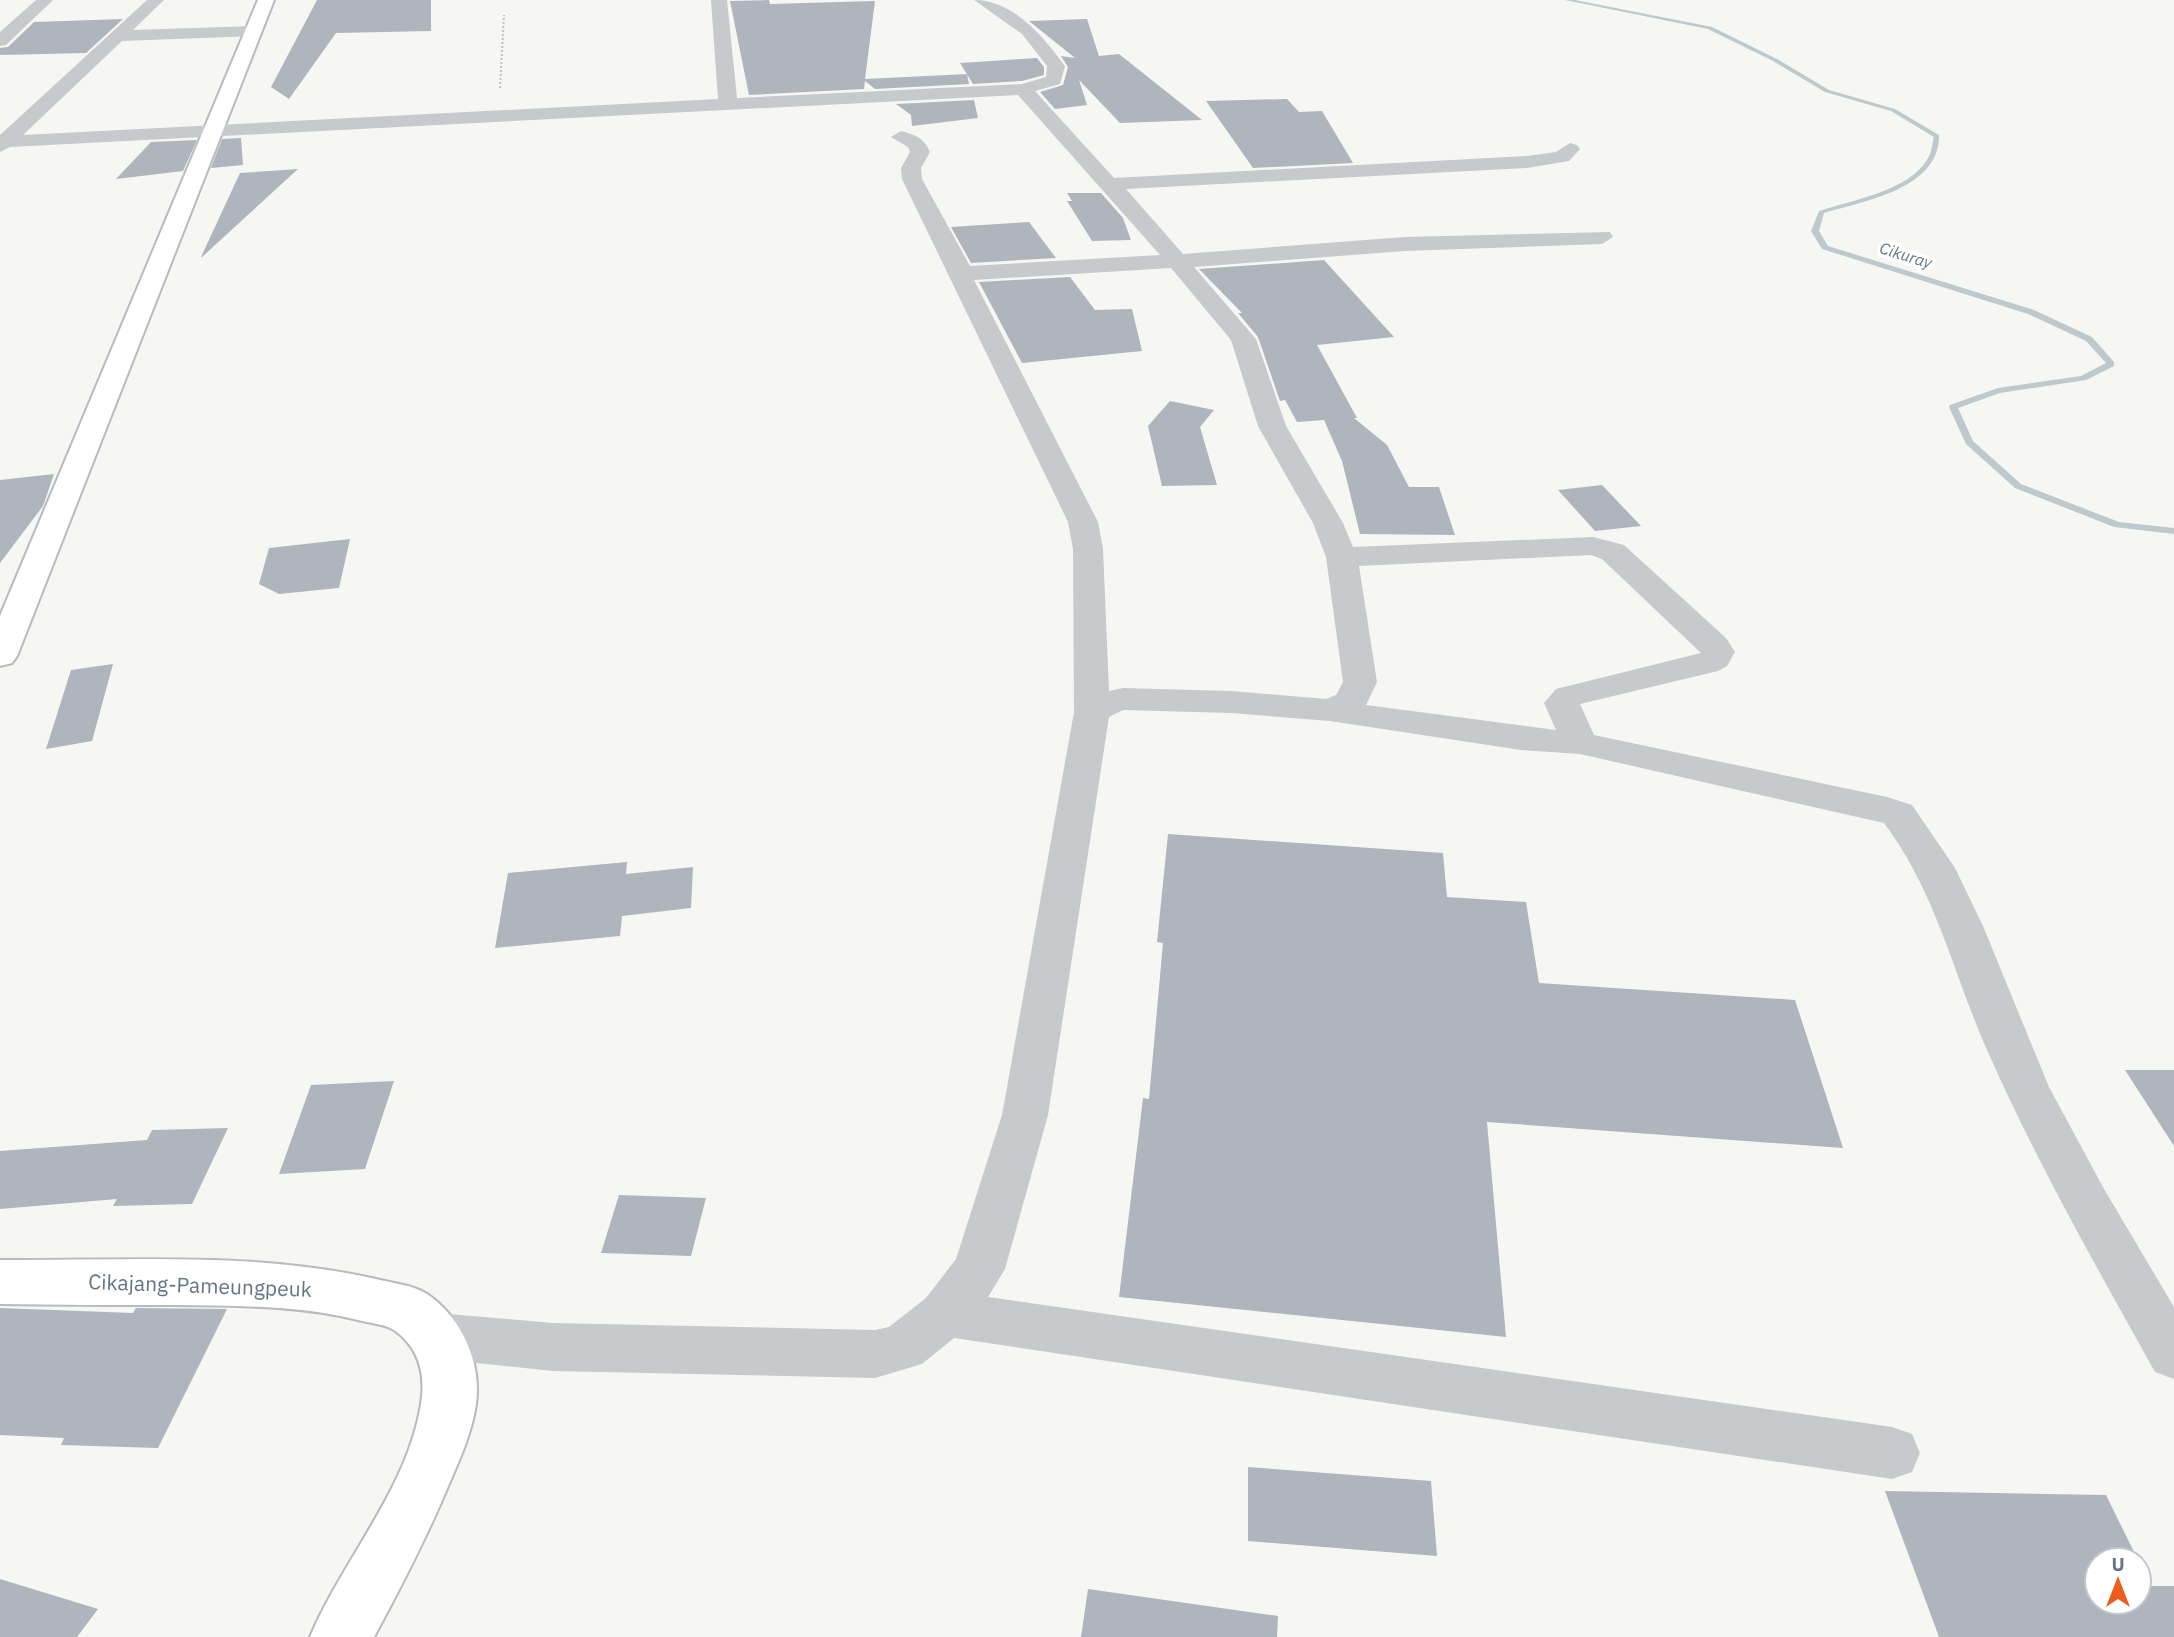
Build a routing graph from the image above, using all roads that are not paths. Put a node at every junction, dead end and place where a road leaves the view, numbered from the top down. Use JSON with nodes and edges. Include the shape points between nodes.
{"nodes":[{"id":1,"x":45,"y":0,"type":"edge"},
{"id":2,"x":156,"y":0,"type":"edge"},
{"id":3,"x":266,"y":0,"type":"edge"},
{"id":4,"x":719,"y":0,"type":"edge"},
{"id":5,"x":982,"y":0,"type":"edge"},
{"id":6,"x":255,"y":31,"type":"junction"},
{"id":7,"x":118,"y":36,"type":"junction"},
{"id":8,"x":0,"y":41,"type":"edge"},
{"id":9,"x":1023,"y":89,"type":"junction"},
{"id":10,"x":728,"y":106,"type":"junction"},
{"id":11,"x":214,"y":132,"type":"junction"},
{"id":12,"x":901,"y":137,"type":"dead end"},
{"id":13,"x":1,"y":143,"type":"edge"},
{"id":14,"x":1570,"y":149,"type":"dead end"},
{"id":15,"x":1110,"y":184,"type":"junction"},
{"id":16,"x":1602,"y":237,"type":"dead end"},
{"id":17,"x":1178,"y":261,"type":"junction"},
{"id":18,"x":961,"y":272,"type":"junction"},
{"id":19,"x":1342,"y":557,"type":"junction"},
{"id":20,"x":0,"y":656,"type":"edge"},
{"id":21,"x":1330,"y":710,"type":"junction"},
{"id":22,"x":1092,"y":712,"type":"junction"},
{"id":23,"x":1580,"y":743,"type":"junction"},
{"id":24,"x":0,"y":1282,"type":"edge"},
{"id":25,"x":945,"y":1314,"type":"junction"},
{"id":26,"x":437,"y":1336,"type":"junction"},
{"id":27,"x":2174,"y":1355,"type":"edge"},
{"id":28,"x":1892,"y":1453,"type":"dead end"},
{"id":29,"x":341,"y":1637,"type":"edge"}],
"edges":[{"from":1,"to":8,"type":"street"},
{"from":2,"to":7,"type":"street"},
{"from":3,"to":6,"type":"main road"},
{"from":4,"to":10,"type":"street"},
{"from":5,"to":9,"type":"street","via":[[1028,31],[1056,66],[1054,80]]},
{"from":6,"to":7,"type":"street"},
{"from":6,"to":11,"type":"main road"},
{"from":7,"to":13,"type":"street"},
{"from":9,"to":10,"type":"street"},
{"from":9,"to":15,"type":"street"},
{"from":10,"to":11,"type":"street"},
{"from":11,"to":13,"type":"street"},
{"from":11,"to":20,"type":"main road"},
{"from":12,"to":18,"type":"street","via":[[916,143],[920,152],[911,168],[912,179]]},
{"from":14,"to":15,"type":"street","via":[[1562,157],[1527,162]]},
{"from":15,"to":17,"type":"street"},
{"from":16,"to":17,"type":"street","via":[[1416,244]]},
{"from":17,"to":18,"type":"street"},
{"from":17,"to":19,"type":"street","via":[[1243,339],[1272,426],[1328,523]]},
{"from":18,"to":22,"type":"street","via":[[958,275],[1085,529]]},
{"from":19,"to":21,"type":"street","via":[[1360,682],[1350,702]]},
{"from":19,"to":23,"type":"street","via":[[1593,546],[1613,552],[1718,652],[1706,664],[1568,696],[1562,703],[1564,712]]},
{"from":21,"to":22,"type":"street","via":[[1123,699]]},
{"from":21,"to":23,"type":"street","via":[[1521,739]]},
{"from":22,"to":25,"type":"street","via":[[1025,1115],[979,1269]]},
{"from":23,"to":27,"type":"street","via":[[1898,814],[1952,898],[2008,1046],[2039,1112]]},
{"from":24,"to":26,"type":"main road","name":"Cikajang-Pameungpeuk","via":[[273,1284],[407,1309]]},
{"from":25,"to":26,"type":"street","via":[[903,1346],[874,1354],[552,1346]]},
{"from":25,"to":28,"type":"street"},
{"from":26,"to":29,"type":"main road","name":"Cikajang-Pameungpeuk","via":[[448,1364],[449,1403],[436,1449],[401,1529]]}]}
